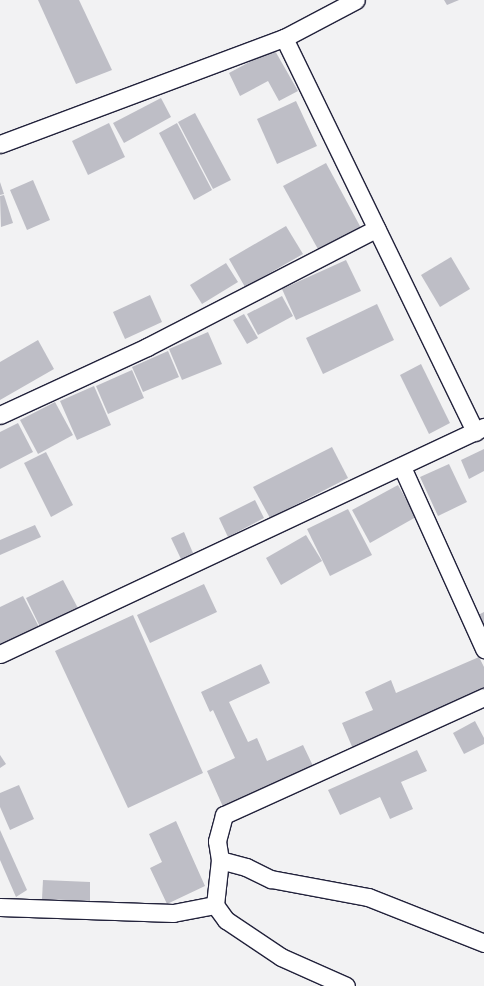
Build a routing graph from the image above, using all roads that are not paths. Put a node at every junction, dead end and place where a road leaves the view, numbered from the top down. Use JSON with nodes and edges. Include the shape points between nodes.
{"nodes":[{"id":1,"x":356,"y":0,"type":"edge"},
{"id":2,"x":284,"y":38,"type":"junction"},
{"id":3,"x":0,"y":144,"type":"edge"},
{"id":4,"x":376,"y":229,"type":"junction"},
{"id":5,"x":0,"y":415,"type":"edge"},
{"id":6,"x":479,"y":430,"type":"edge"},
{"id":7,"x":402,"y":467,"type":"junction"},
{"id":8,"x":484,"y":649,"type":"edge"},
{"id":9,"x":0,"y":654,"type":"edge"},
{"id":10,"x":484,"y":697,"type":"edge"},
{"id":11,"x":220,"y":860,"type":"junction"},
{"id":12,"x":214,"y":905,"type":"junction"},
{"id":13,"x":0,"y":907,"type":"edge"},
{"id":14,"x":484,"y":943,"type":"edge"},
{"id":15,"x":346,"y":986,"type":"edge"}],
"edges":[{"from":1,"to":2,"type":"street"},
{"from":2,"to":3,"type":"street"},
{"from":2,"to":4,"type":"street"},
{"from":4,"to":5,"type":"street","via":[[147,347]]},
{"from":4,"to":6,"type":"street"},
{"from":6,"to":7,"type":"street"},
{"from":7,"to":8,"type":"street"},
{"from":7,"to":9,"type":"street"},
{"from":10,"to":11,"type":"street","via":[[224,815],[217,841]]},
{"from":11,"to":12,"type":"street"},
{"from":11,"to":14,"type":"street","via":[[246,867],[271,880],[368,897]]},
{"from":12,"to":13,"type":"street","via":[[173,913]]},
{"from":12,"to":15,"type":"street","via":[[226,920],[281,957]]}]}
